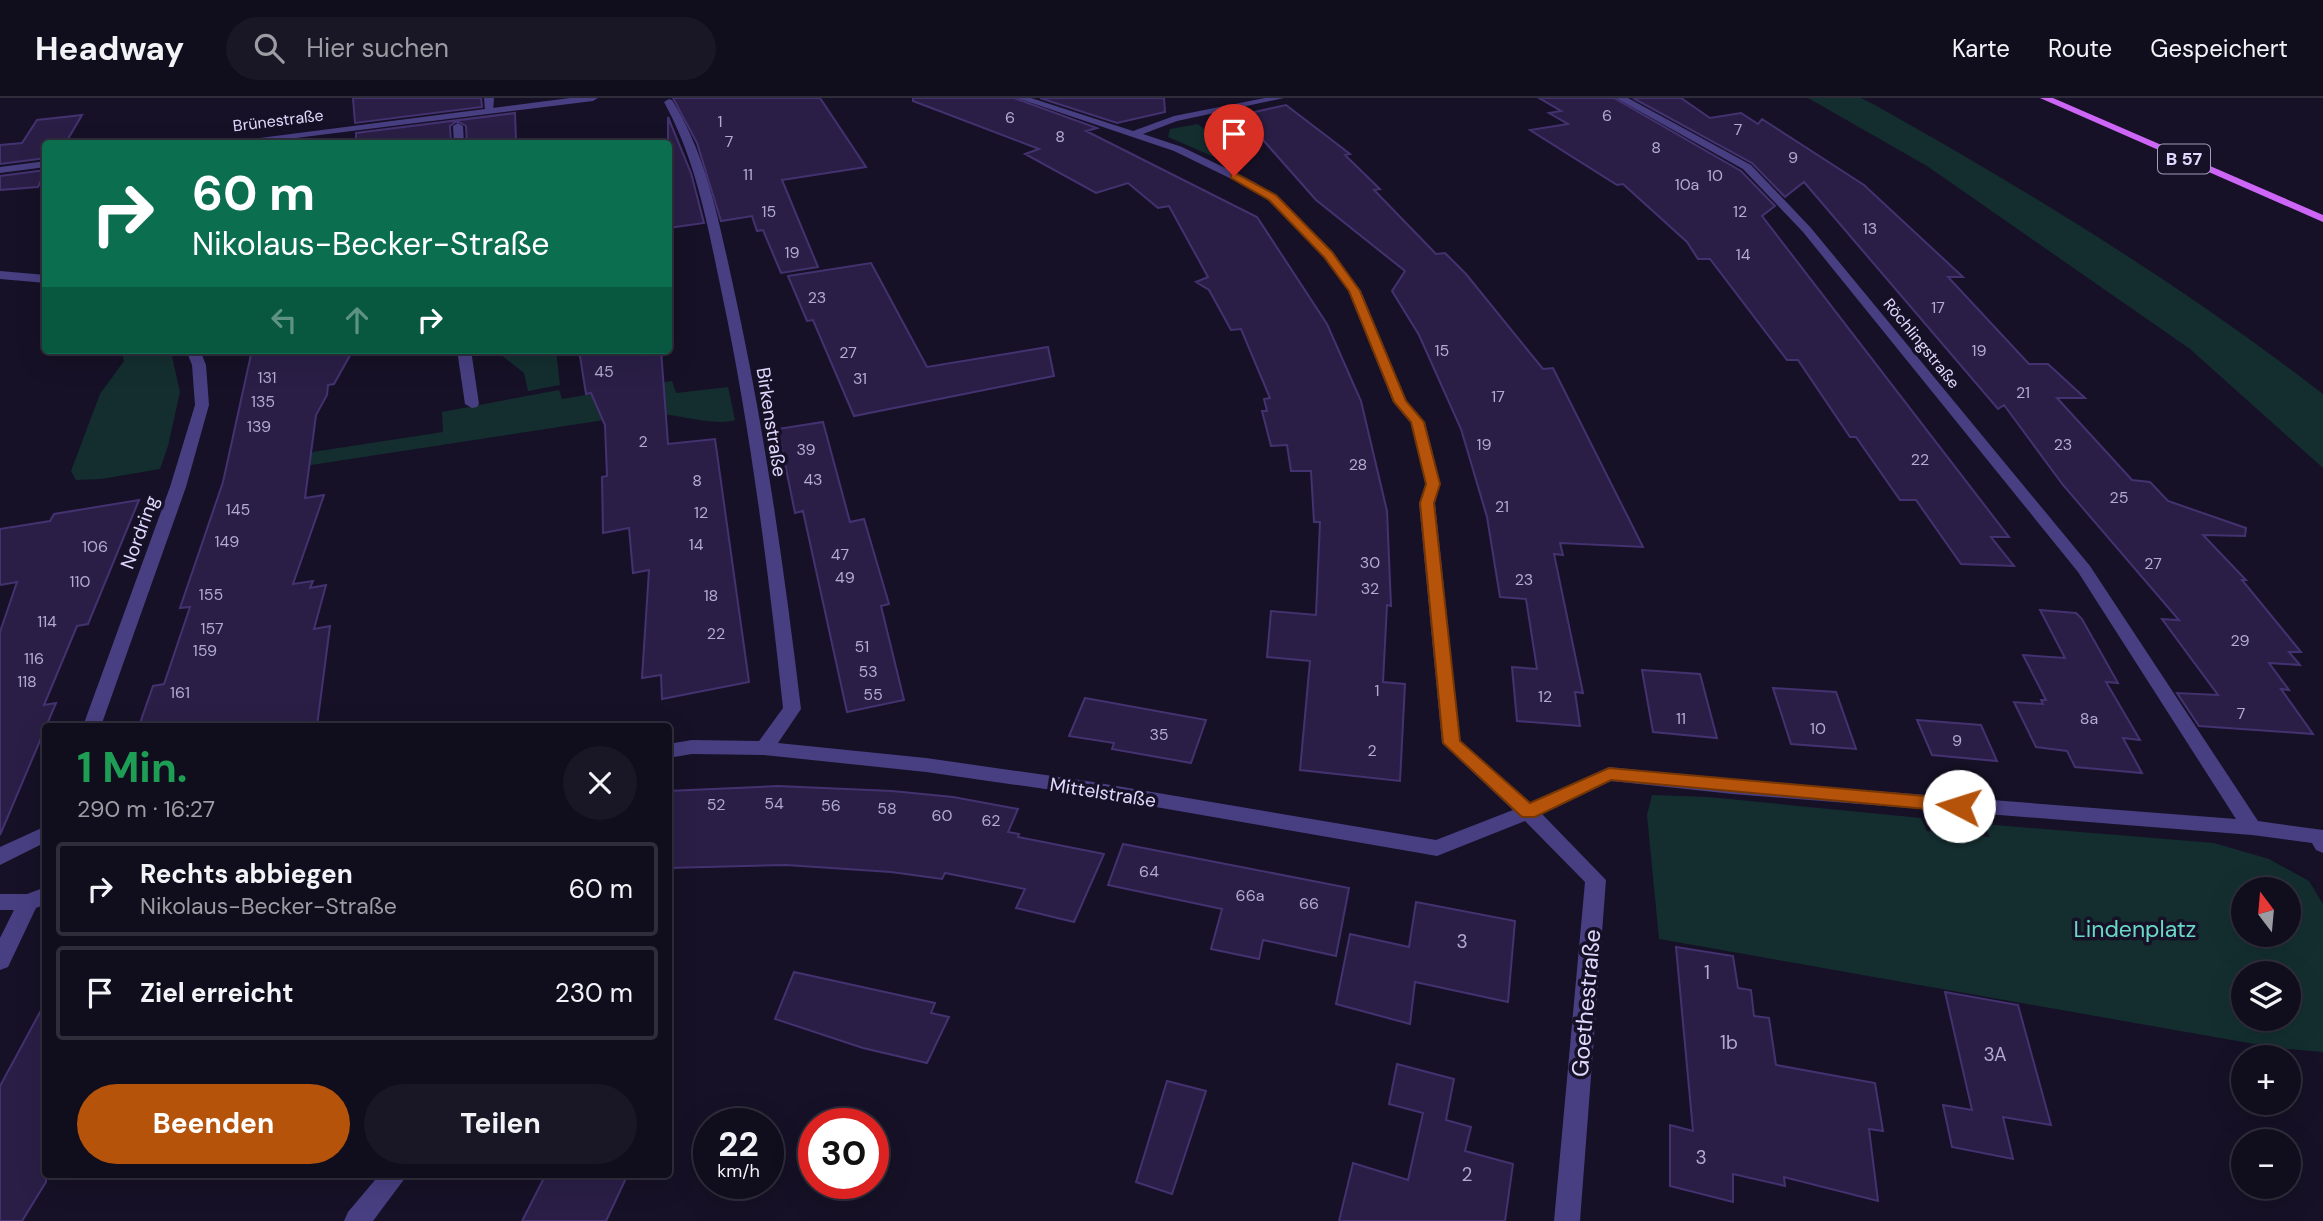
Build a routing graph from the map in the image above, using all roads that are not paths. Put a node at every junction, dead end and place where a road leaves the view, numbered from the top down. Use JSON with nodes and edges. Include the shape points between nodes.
{"nodes":[{"id":1,"x":489,"y":98,"type":"edge"},
{"id":2,"x":593,"y":98,"type":"edge"},
{"id":3,"x":1022,"y":98,"type":"edge"},
{"id":4,"x":1279,"y":98,"type":"edge"},
{"id":5,"x":1621,"y":98,"type":"edge"},
{"id":6,"x":2045,"y":98,"type":"edge"},
{"id":7,"x":669,"y":102,"type":"dead end"},
{"id":8,"x":490,"y":111,"type":"junction"},
{"id":9,"x":458,"y":126,"type":"dead end"},
{"id":10,"x":1134,"y":134,"type":"junction"},
{"id":11,"x":251,"y":140,"type":"edge"},
{"id":12,"x":459,"y":140,"type":"edge"},
{"id":13,"x":42,"y":165,"type":"edge"},
{"id":14,"x":0,"y":170,"type":"edge"},
{"id":15,"x":2323,"y":219,"type":"edge"},
{"id":16,"x":0,"y":275,"type":"edge"},
{"id":17,"x":42,"y":279,"type":"edge"},
{"id":18,"x":195,"y":354,"type":"edge"},
{"id":19,"x":465,"y":354,"type":"edge"},
{"id":20,"x":472,"y":404,"type":"dead end"},
{"id":21,"x":93,"y":723,"type":"edge"},
{"id":22,"x":764,"y":748,"type":"junction"},
{"id":23,"x":672,"y":750,"type":"edge"},
{"id":24,"x":1528,"y":812,"type":"junction"},
{"id":25,"x":2252,"y":828,"type":"junction"},
{"id":26,"x":42,"y":835,"type":"edge"},
{"id":27,"x":2323,"y":845,"type":"edge"},
{"id":28,"x":0,"y":857,"type":"edge"},
{"id":29,"x":37,"y":898,"type":"edge"},
{"id":30,"x":0,"y":902,"type":"edge"},
{"id":31,"x":0,"y":961,"type":"edge"},
{"id":32,"x":393,"y":1178,"type":"edge"},
{"id":33,"x":357,"y":1221,"type":"edge"},
{"id":34,"x":1567,"y":1221,"type":"edge"}],
"edges":[{"from":1,"to":8,"type":"street"},
{"from":2,"to":8,"type":"street","name":"Brünestraße"},
{"from":3,"to":10,"type":"street","name":"Goethestraße"},
{"from":4,"to":10,"type":"street","via":[[1174,119]]},
{"from":5,"to":25,"type":"street","name":"Röchlingstraße","via":[[1747,167],[1773,192],[2084,569]]},
{"from":6,"to":15,"type":"main road","number":"B 57"},
{"from":7,"to":22,"type":"street","name":"Birkenstraße","via":[[695,156],[715,229],[740,343],[779,594],[792,709]]},
{"from":8,"to":11,"type":"street","name":"Brünestraße"},
{"from":9,"to":12,"type":"street"},
{"from":10,"to":24,"type":"street","name":"Goethestraße","via":[[1178,149],[1272,198],[1328,254],[1354,291],[1400,402],[1418,422],[1433,484],[1427,503],[1451,743]]},
{"from":13,"to":14,"type":"street"},
{"from":16,"to":17,"type":"street"},
{"from":18,"to":21,"type":"street","name":"Nordring","via":[[202,405],[178,487]]},
{"from":19,"to":20,"type":"street"},
{"from":22,"to":23,"type":"street","name":"Mittelstraße"},
{"from":22,"to":24,"type":"street","name":"Mittelstraße","via":[[1087,788],[1437,848]]},
{"from":24,"to":25,"type":"street","via":[[1609,774]]},
{"from":24,"to":34,"type":"street","name":"Goethestraße","via":[[1596,880]]},
{"from":25,"to":27,"type":"street","via":[[2318,836]]},
{"from":26,"to":28,"type":"street"},
{"from":29,"to":30,"type":"street"},
{"from":29,"to":31,"type":"street"},
{"from":32,"to":33,"type":"street"}]}
